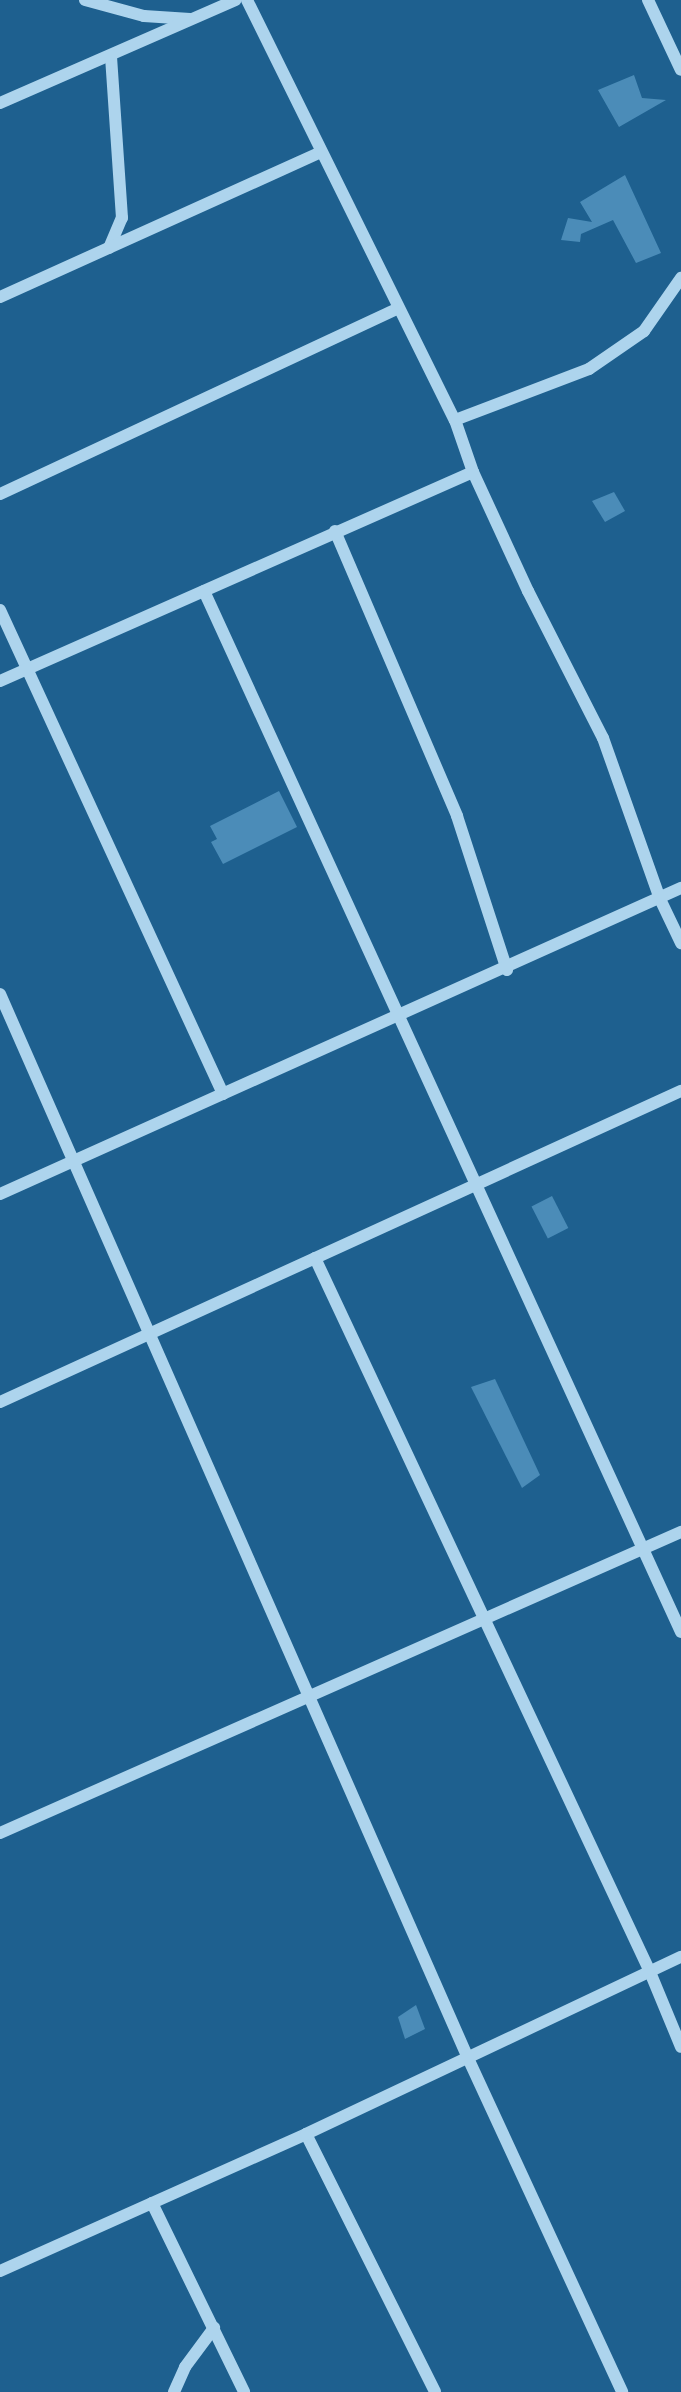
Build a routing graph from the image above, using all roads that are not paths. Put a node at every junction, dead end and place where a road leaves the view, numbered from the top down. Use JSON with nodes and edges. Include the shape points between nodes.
{"nodes":[{"id":1,"x":85,"y":0,"type":"edge"},
{"id":2,"x":236,"y":0,"type":"edge"},
{"id":3,"x":247,"y":0,"type":"edge"},
{"id":4,"x":648,"y":0,"type":"edge"},
{"id":5,"x":192,"y":20,"type":"junction"},
{"id":6,"x":111,"y":56,"type":"junction"},
{"id":7,"x":681,"y":70,"type":"edge"},
{"id":8,"x":0,"y":103,"type":"edge"},
{"id":9,"x":321,"y":152,"type":"junction"},
{"id":10,"x":109,"y":248,"type":"junction"},
{"id":11,"x":681,"y":278,"type":"edge"},
{"id":12,"x":0,"y":297,"type":"edge"},
{"id":13,"x":397,"y":309,"type":"junction"},
{"id":14,"x":455,"y":420,"type":"junction"},
{"id":15,"x":473,"y":472,"type":"junction"},
{"id":16,"x":0,"y":494,"type":"edge"},
{"id":17,"x":335,"y":531,"type":"junction"},
{"id":18,"x":204,"y":591,"type":"junction"},
{"id":19,"x":0,"y":610,"type":"edge"},
{"id":20,"x":27,"y":669,"type":"junction"},
{"id":21,"x":0,"y":681,"type":"edge"},
{"id":22,"x":681,"y":888,"type":"edge"},
{"id":23,"x":660,"y":899,"type":"junction"},
{"id":24,"x":681,"y":943,"type":"edge"},
{"id":25,"x":507,"y":970,"type":"junction"},
{"id":26,"x":0,"y":993,"type":"edge"},
{"id":27,"x":398,"y":1015,"type":"junction"},
{"id":28,"x":681,"y":1091,"type":"edge"},
{"id":29,"x":223,"y":1094,"type":"junction"},
{"id":30,"x":74,"y":1160,"type":"junction"},
{"id":31,"x":476,"y":1184,"type":"junction"},
{"id":32,"x":0,"y":1194,"type":"edge"},
{"id":33,"x":315,"y":1258,"type":"junction"},
{"id":34,"x":150,"y":1334,"type":"junction"},
{"id":35,"x":0,"y":1402,"type":"edge"},
{"id":36,"x":681,"y":1532,"type":"edge"},
{"id":37,"x":643,"y":1549,"type":"junction"},
{"id":38,"x":482,"y":1620,"type":"junction"},
{"id":39,"x":681,"y":1632,"type":"edge"},
{"id":40,"x":309,"y":1696,"type":"junction"},
{"id":41,"x":0,"y":1833,"type":"edge"},
{"id":42,"x":681,"y":1957,"type":"edge"},
{"id":43,"x":650,"y":1972,"type":"junction"},
{"id":44,"x":681,"y":2048,"type":"edge"},
{"id":45,"x":467,"y":2056,"type":"junction"},
{"id":46,"x":306,"y":2134,"type":"junction"},
{"id":47,"x":152,"y":2203,"type":"junction"},
{"id":48,"x":0,"y":2272,"type":"edge"},
{"id":49,"x":214,"y":2328,"type":"junction"},
{"id":50,"x":174,"y":2392,"type":"edge"},
{"id":51,"x":244,"y":2392,"type":"edge"},
{"id":52,"x":435,"y":2392,"type":"edge"},
{"id":53,"x":622,"y":2392,"type":"edge"}],
"edges":[{"from":1,"to":5,"type":"street","via":[[144,16]]},
{"from":2,"to":5,"type":"street"},
{"from":3,"to":9,"type":"street"},
{"from":4,"to":7,"type":"street"},
{"from":5,"to":6,"type":"street"},
{"from":6,"to":8,"type":"street"},
{"from":6,"to":10,"type":"street","via":[[122,218]]},
{"from":9,"to":10,"type":"street"},
{"from":9,"to":13,"type":"street"},
{"from":10,"to":12,"type":"street"},
{"from":11,"to":14,"type":"street","via":[[644,331],[590,369]]},
{"from":13,"to":14,"type":"street"},
{"from":13,"to":16,"type":"street"},
{"from":14,"to":15,"type":"street"},
{"from":15,"to":17,"type":"street"},
{"from":15,"to":23,"type":"street","via":[[603,738]]},
{"from":17,"to":18,"type":"street"},
{"from":17,"to":25,"type":"street","via":[[457,816]]},
{"from":18,"to":20,"type":"street"},
{"from":18,"to":27,"type":"street"},
{"from":19,"to":20,"type":"street"},
{"from":20,"to":21,"type":"street"},
{"from":20,"to":29,"type":"street"},
{"from":22,"to":23,"type":"street"},
{"from":23,"to":24,"type":"street"},
{"from":23,"to":25,"type":"street"},
{"from":25,"to":27,"type":"street"},
{"from":26,"to":30,"type":"street"},
{"from":27,"to":29,"type":"street"},
{"from":27,"to":31,"type":"street"},
{"from":28,"to":31,"type":"street"},
{"from":29,"to":30,"type":"street"},
{"from":30,"to":32,"type":"street"},
{"from":30,"to":34,"type":"street"},
{"from":31,"to":33,"type":"street"},
{"from":31,"to":37,"type":"street"},
{"from":33,"to":34,"type":"street"},
{"from":33,"to":38,"type":"street"},
{"from":34,"to":35,"type":"street"},
{"from":34,"to":40,"type":"street"},
{"from":36,"to":37,"type":"street"},
{"from":37,"to":38,"type":"street"},
{"from":37,"to":39,"type":"street"},
{"from":38,"to":40,"type":"street"},
{"from":38,"to":43,"type":"street"},
{"from":40,"to":41,"type":"street"},
{"from":40,"to":45,"type":"street"},
{"from":42,"to":43,"type":"street"},
{"from":43,"to":44,"type":"street"},
{"from":43,"to":45,"type":"street"},
{"from":45,"to":46,"type":"street"},
{"from":45,"to":53,"type":"street"},
{"from":46,"to":47,"type":"street"},
{"from":46,"to":52,"type":"street"},
{"from":47,"to":48,"type":"street"},
{"from":47,"to":49,"type":"street"},
{"from":49,"to":50,"type":"street","via":[[185,2367]]},
{"from":49,"to":51,"type":"street"}]}
